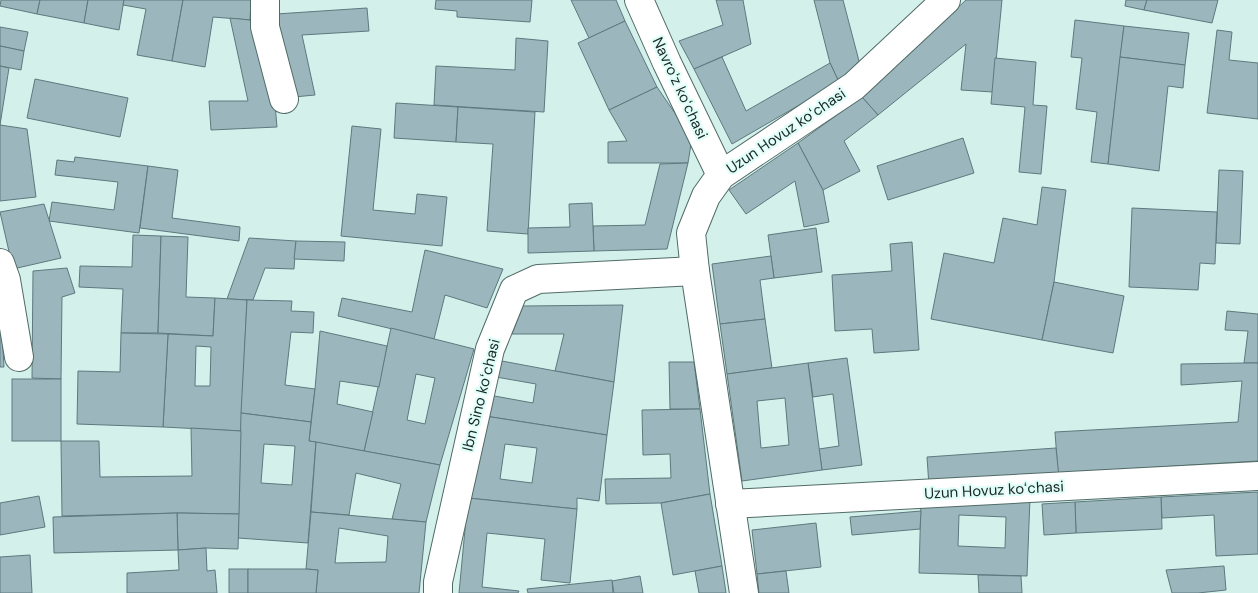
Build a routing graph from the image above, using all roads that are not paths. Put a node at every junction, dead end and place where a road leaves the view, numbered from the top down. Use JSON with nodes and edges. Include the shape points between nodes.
{"nodes":[{"id":1,"x":265,"y":0,"type":"edge"},
{"id":2,"x":639,"y":0,"type":"edge"},
{"id":3,"x":946,"y":0,"type":"edge"},
{"id":4,"x":284,"y":100,"type":"dead end"},
{"id":5,"x":721,"y":175,"type":"junction"},
{"id":6,"x":0,"y":263,"type":"edge"},
{"id":7,"x":694,"y":271,"type":"junction"},
{"id":8,"x":19,"y":357,"type":"dead end"},
{"id":9,"x":1258,"y":476,"type":"edge"},
{"id":10,"x":730,"y":504,"type":"junction"},
{"id":11,"x":438,"y":593,"type":"edge"},
{"id":12,"x":744,"y":593,"type":"edge"}],
"edges":[{"from":1,"to":4,"type":"street","via":[[264,28]]},
{"from":2,"to":5,"type":"street","name":"Navroʻz koʻchasi"},
{"from":3,"to":5,"type":"street","name":"Uzun Hovuz koʻchasi","via":[[854,86]]},
{"from":5,"to":7,"type":"street","name":"Uzun Hovuz koʻchasi","via":[[706,196],[691,233]]},
{"from":6,"to":8,"type":"street","via":[[6,280]]},
{"from":7,"to":10,"type":"street","name":"Uzun Hovuz koʻchasi"},
{"from":7,"to":11,"type":"street","name":"Ibn Sino koʻchasi","via":[[538,279],[514,290],[490,349]]},
{"from":9,"to":10,"type":"street","name":"Uzun Hovuz koʻchasi"},
{"from":10,"to":12,"type":"street","name":"Uzun Hovuz koʻchasi"}]}
